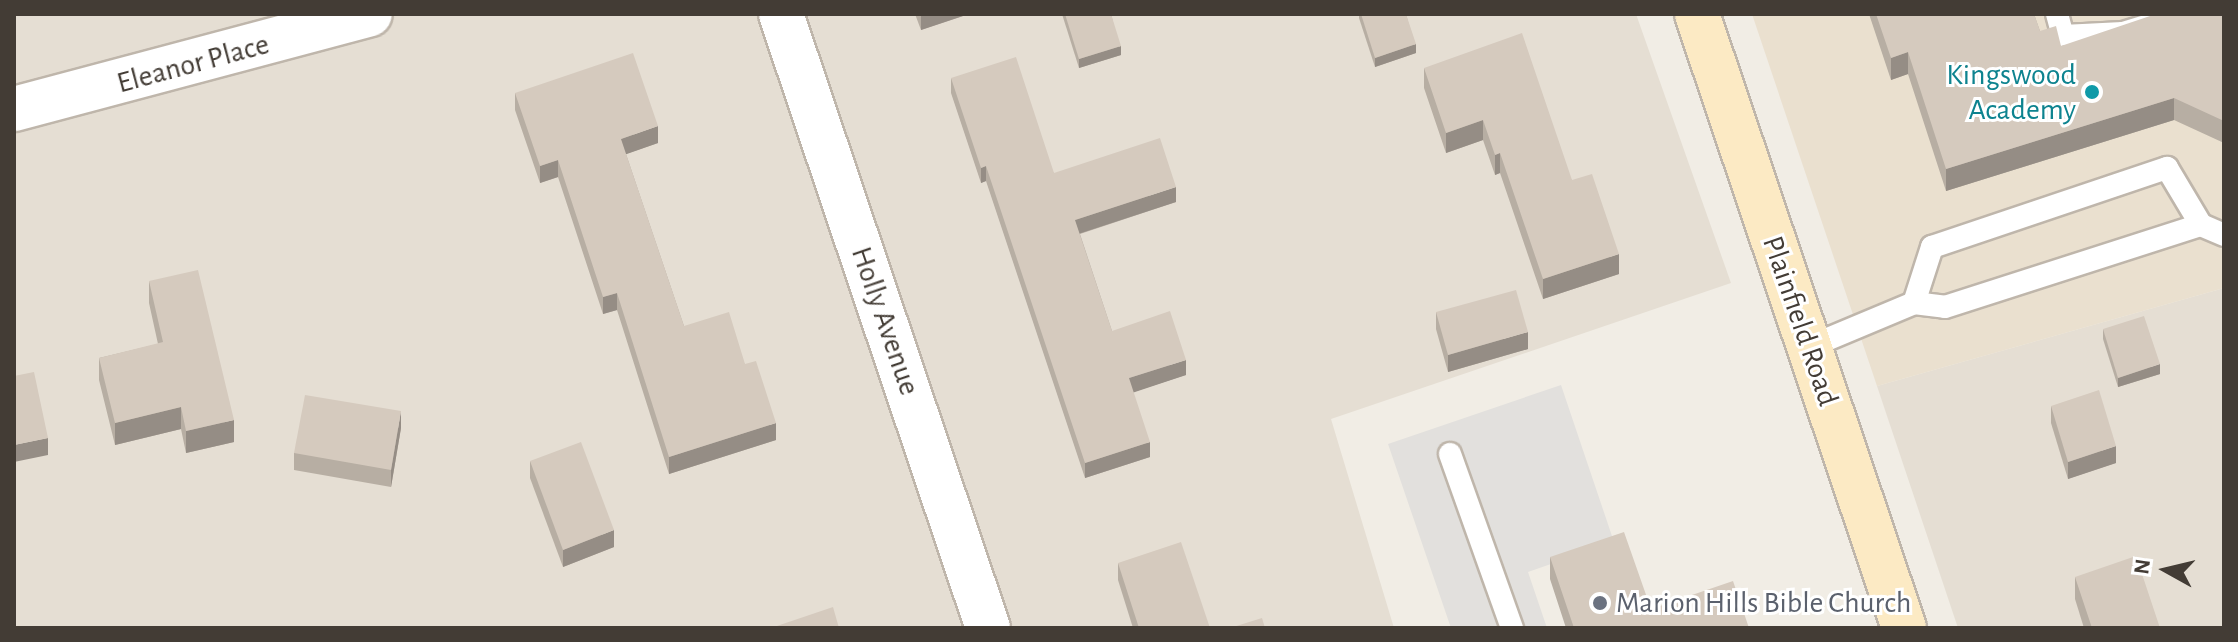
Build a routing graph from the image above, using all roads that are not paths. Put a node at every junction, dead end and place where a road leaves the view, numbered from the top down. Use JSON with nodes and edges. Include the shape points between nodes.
{"nodes":[{"id":1,"x":370,"y":14,"type":"edge"},
{"id":2,"x":781,"y":14,"type":"edge"},
{"id":3,"x":1697,"y":14,"type":"edge"},
{"id":4,"x":2057,"y":14,"type":"edge"},
{"id":5,"x":2185,"y":14,"type":"edge"},
{"id":6,"x":14,"y":109,"type":"edge"},
{"id":7,"x":2201,"y":225,"type":"junction"},
{"id":8,"x":2224,"y":235,"type":"edge"},
{"id":9,"x":1914,"y":303,"type":"junction"},
{"id":10,"x":1809,"y":347,"type":"junction"},
{"id":11,"x":1450,"y":454,"type":"dead end"},
{"id":12,"x":988,"y":628,"type":"edge"},
{"id":13,"x":1512,"y":628,"type":"edge"},
{"id":14,"x":1904,"y":628,"type":"edge"}],
"edges":[{"from":1,"to":6,"type":"street","name":"Eleanor Place"},
{"from":2,"to":12,"type":"street","name":"Holly Avenue"},
{"from":3,"to":10,"type":"main road","name":"Plainfield Road"},
{"from":4,"to":5,"type":"lane","via":[[2063,36],[2123,33]]},
{"from":7,"to":8,"type":"lane"},
{"from":7,"to":9,"type":"lane","via":[[1945,307]]},
{"from":7,"to":9,"type":"lane","via":[[2167,168],[1932,247]]},
{"from":9,"to":10,"type":"lane"},
{"from":10,"to":14,"type":"main road","name":"Plainfield Road"},
{"from":11,"to":13,"type":"lane"}]}
